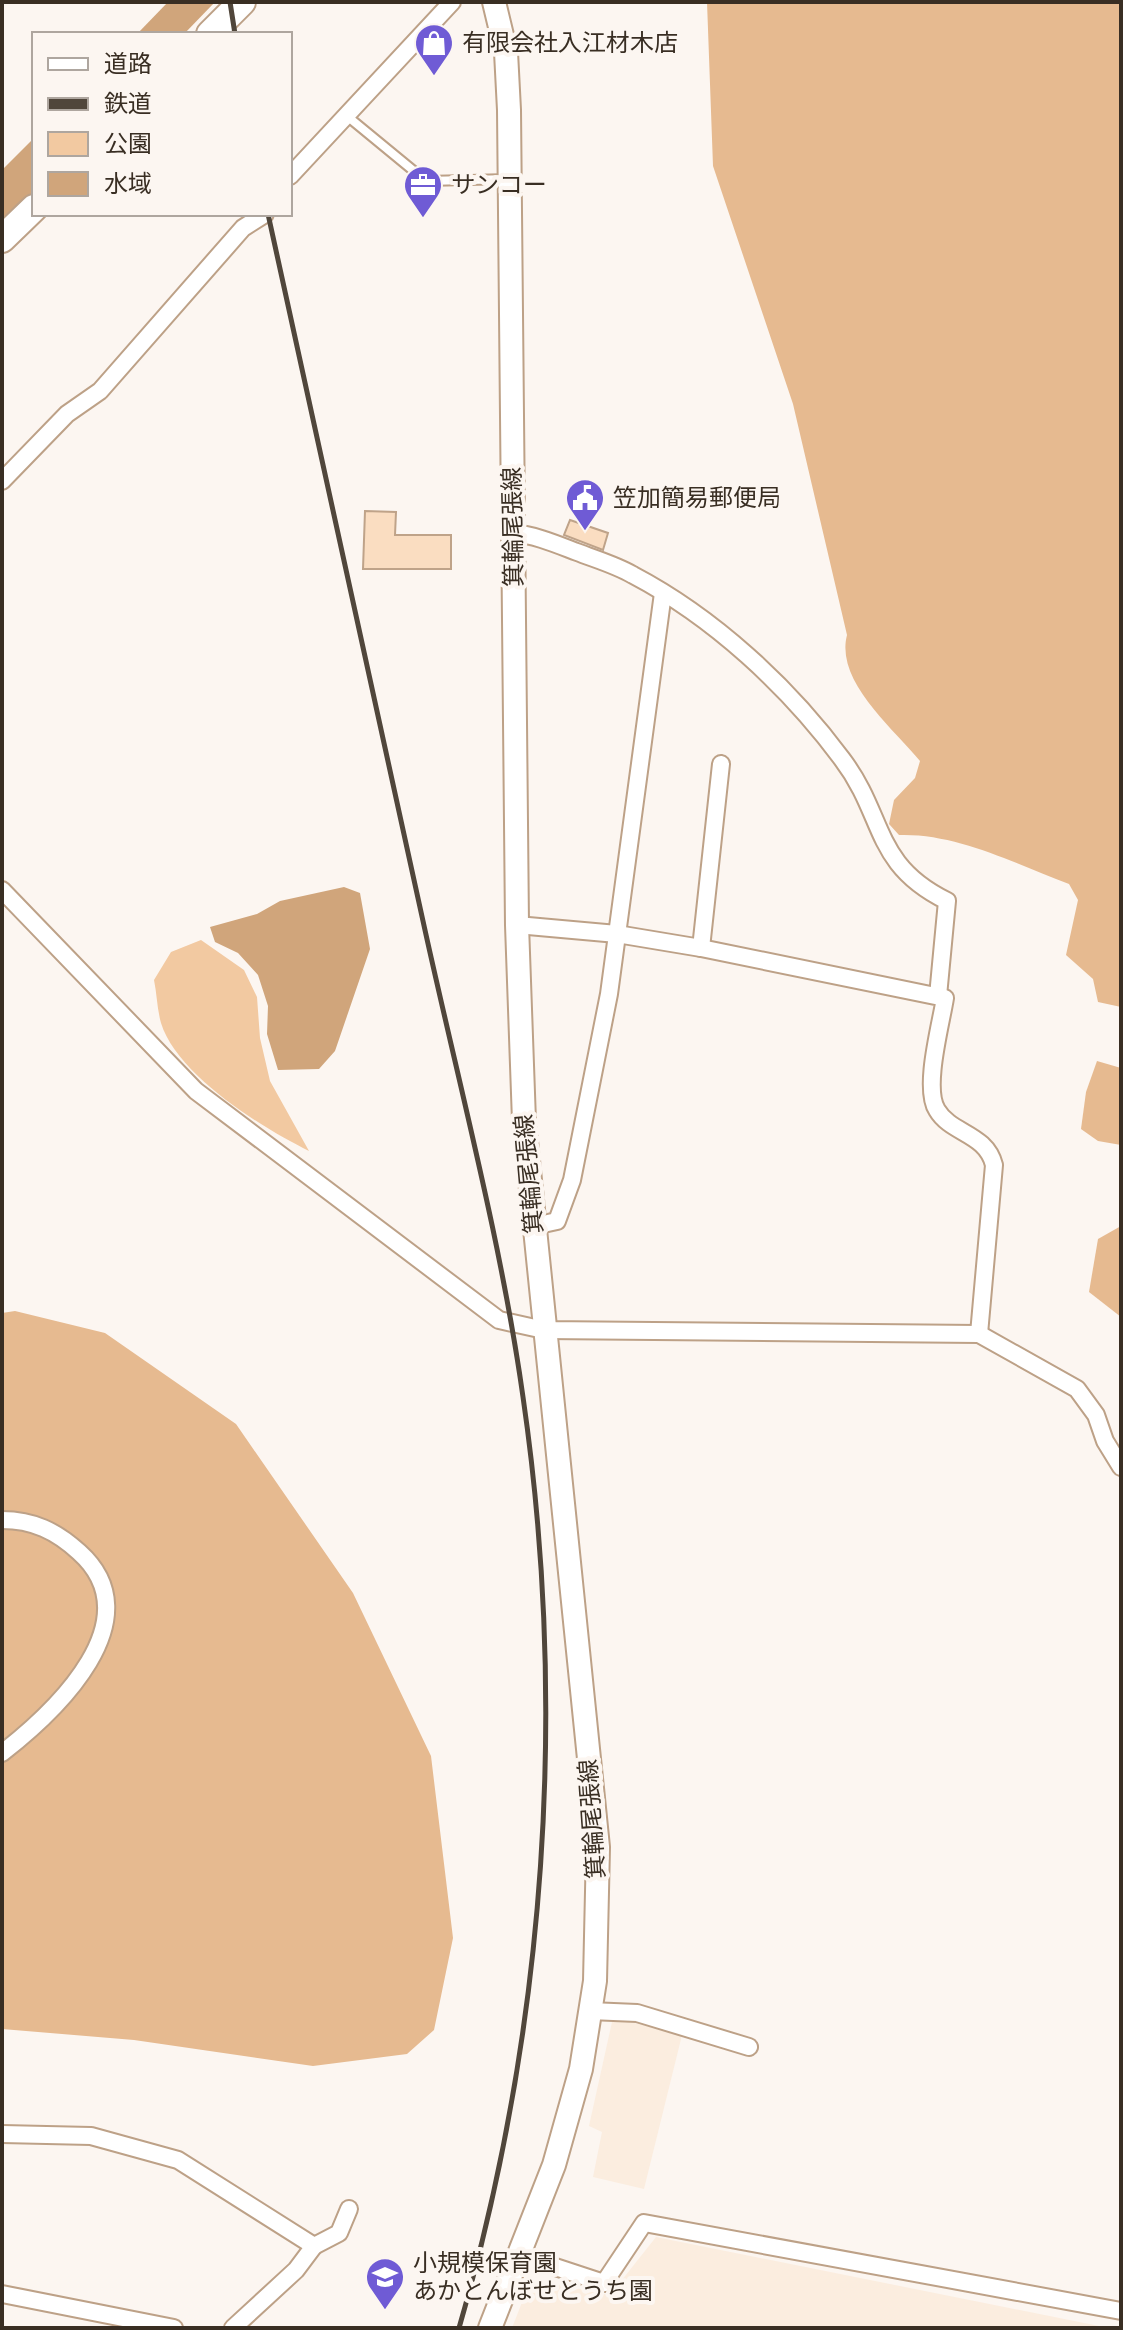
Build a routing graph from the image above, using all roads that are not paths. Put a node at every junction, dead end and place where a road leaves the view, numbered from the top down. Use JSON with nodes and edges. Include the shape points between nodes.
{"nodes":[{"id":1,"x":242,"y":2,"type":"edge"},
{"id":2,"x":452,"y":2,"type":"edge"},
{"id":3,"x":494,"y":2,"type":"edge"},
{"id":4,"x":212,"y":32,"type":"edge"},
{"id":5,"x":346,"y":116,"type":"junction"},
{"id":6,"x":292,"y":174,"type":"edge"},
{"id":7,"x":510,"y":179,"type":"junction"},
{"id":8,"x":32,"y":210,"type":"edge"},
{"id":9,"x":262,"y":216,"type":"edge"},
{"id":10,"x":2,"y":239,"type":"edge"},
{"id":11,"x":2,"y":481,"type":"edge"},
{"id":12,"x":513,"y":533,"type":"junction"},
{"id":13,"x":663,"y":593,"type":"junction"},
{"id":14,"x":721,"y":764,"type":"dead end"},
{"id":15,"x":2,"y":890,"type":"edge"},
{"id":16,"x":517,"y":925,"type":"junction"},
{"id":17,"x":617,"y":934,"type":"junction"},
{"id":18,"x":701,"y":948,"type":"junction"},
{"id":19,"x":938,"y":996,"type":"junction"},
{"id":20,"x":534,"y":1226,"type":"junction"},
{"id":21,"x":544,"y":1330,"type":"junction"},
{"id":22,"x":979,"y":1334,"type":"junction"},
{"id":23,"x":1121,"y":1467,"type":"edge"},
{"id":24,"x":2,"y":1520,"type":"edge"},
{"id":25,"x":2,"y":1753,"type":"edge"},
{"id":26,"x":590,"y":2011,"type":"junction"},
{"id":27,"x":749,"y":2047,"type":"dead end"},
{"id":28,"x":2,"y":2134,"type":"edge"},
{"id":29,"x":349,"y":2209,"type":"dead end"},
{"id":30,"x":314,"y":2246,"type":"junction"},
{"id":31,"x":519,"y":2255,"type":"junction"},
{"id":32,"x":2,"y":2294,"type":"edge"},
{"id":33,"x":1121,"y":2311,"type":"edge"},
{"id":34,"x":174,"y":2328,"type":"edge"},
{"id":35,"x":233,"y":2328,"type":"edge"},
{"id":36,"x":490,"y":2328,"type":"edge"}],
"edges":[{"from":1,"to":4,"type":"main road"},
{"from":2,"to":5,"type":"street"},
{"from":3,"to":7,"type":"main road","name":"箕輪尾張線","via":[[506,52]]},
{"from":5,"to":6,"type":"street"},
{"from":5,"to":7,"type":"lane","via":[[426,181]]},
{"from":7,"to":12,"type":"main road","name":"箕輪尾張線"},
{"from":8,"to":10,"type":"main road"},
{"from":9,"to":11,"type":"street","via":[[243,228],[100,391],[67,414]]},
{"from":12,"to":13,"type":"street","via":[[629,572]]},
{"from":12,"to":16,"type":"main road","name":"箕輪尾張線"},
{"from":13,"to":17,"type":"street"},
{"from":13,"to":19,"type":"street","via":[[774,682],[842,759],[900,869],[947,901]]},
{"from":14,"to":18,"type":"street"},
{"from":15,"to":21,"type":"street","via":[[145,1040],[235,1124],[499,1320]]},
{"from":16,"to":17,"type":"street"},
{"from":16,"to":20,"type":"main road","name":"箕輪尾張線","via":[[524,1121]]},
{"from":17,"to":18,"type":"street"},
{"from":17,"to":20,"type":"street","via":[[572,1180],[557,1221]]},
{"from":18,"to":19,"type":"street"},
{"from":19,"to":22,"type":"street","via":[[945,998],[934,1062],[932,1095],[937,1111],[981,1142],[994,1165]]},
{"from":20,"to":21,"type":"main road","name":"箕輪尾張線"},
{"from":21,"to":22,"type":"street"},
{"from":21,"to":26,"type":"main road","name":"箕輪尾張線","via":[[598,1847]]},
{"from":22,"to":23,"type":"street","via":[[1077,1389]]},
{"from":24,"to":25,"type":"street","via":[[28,1520],[68,1542],[91,1562],[107,1600],[104,1629],[65,1697]]},
{"from":26,"to":27,"type":"street","via":[[637,2013]]},
{"from":26,"to":31,"type":"main road","name":"箕輪尾張線","via":[[581,2069],[554,2165]]},
{"from":28,"to":30,"type":"street","via":[[91,2136],[178,2160]]},
{"from":29,"to":30,"type":"street","via":[[339,2233]]},
{"from":30,"to":35,"type":"street","via":[[296,2270]]},
{"from":31,"to":33,"type":"street","via":[[604,2283],[644,2223]]},
{"from":31,"to":36,"type":"main road","name":"箕輪尾張線"},
{"from":32,"to":34,"type":"street"}]}
